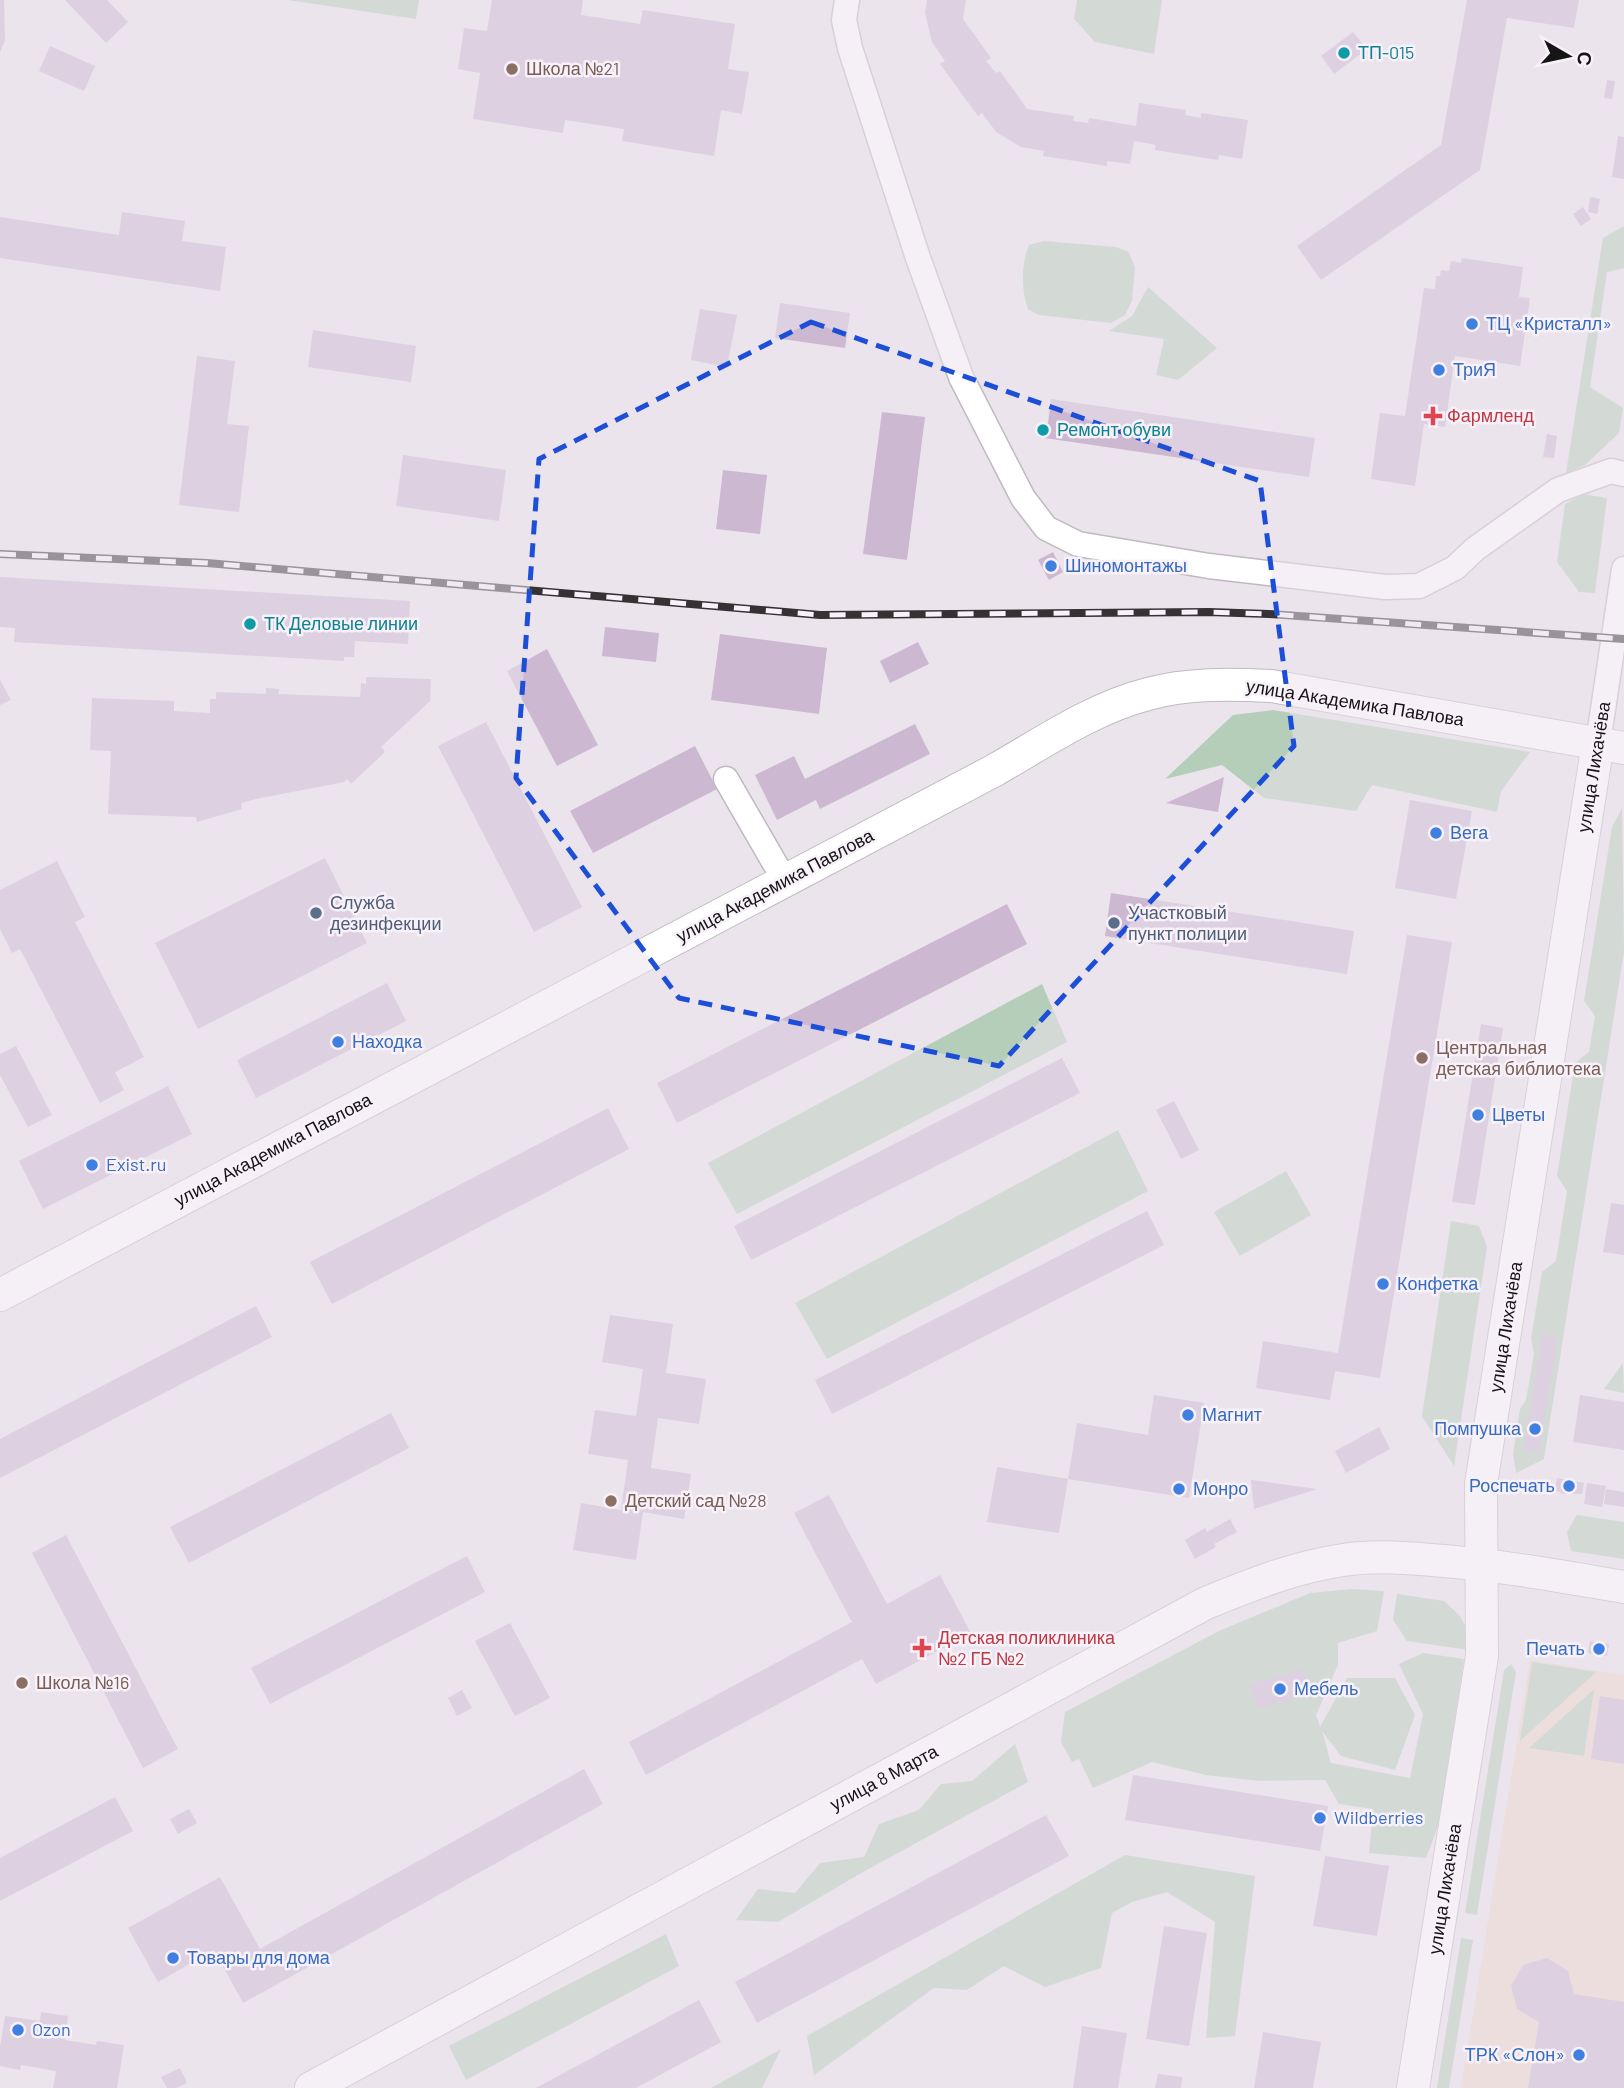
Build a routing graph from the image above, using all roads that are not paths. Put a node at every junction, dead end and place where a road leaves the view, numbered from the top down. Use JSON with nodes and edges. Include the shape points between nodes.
{"nodes":[{"id":1,"x":847,"y":0,"type":"edge"},
{"id":2,"x":1624,"y":474,"type":"edge"},
{"id":3,"x":1624,"y":569,"type":"edge"},
{"id":4,"x":1611,"y":745,"type":"edge"},
{"id":5,"x":726,"y":779,"type":"dead end"},
{"id":6,"x":785,"y":881,"type":"junction"},
{"id":7,"x":0,"y":1295,"type":"edge"},
{"id":8,"x":1483,"y":1564,"type":"junction"},
{"id":9,"x":1624,"y":1587,"type":"edge"},
{"id":10,"x":311,"y":2088,"type":"edge"},
{"id":11,"x":1413,"y":2088,"type":"edge"}],
"edges":[{"from":1,"to":2,"type":"street","via":[[844,20],[850,48],[961,377],[1023,498],[1046,528],[1077,544],[1209,566],[1385,587],[1419,586],[1455,568],[1558,490],[1611,471]]},
{"from":3,"to":4,"type":"street","name":"улица Лихачёва"},
{"from":4,"to":6,"type":"main road","name":"улица Академика Павлова","via":[[1271,686],[1216,683],[1148,694],[1088,717]]},
{"from":4,"to":8,"type":"main road","name":"улица Лихачёва","via":[[1481,1483]]},
{"from":5,"to":6,"type":"street"},
{"from":6,"to":7,"type":"main road","name":"улица Академика Павлова"},
{"from":8,"to":9,"type":"main road","name":"улица 8 Марта"},
{"from":8,"to":10,"type":"main road","name":"улица 8 Марта","via":[[1394,1556],[1344,1560],[1254,1583],[1206,1603]]},
{"from":8,"to":11,"type":"main road","name":"улица Лихачёва","via":[[1482,1656]]}]}
